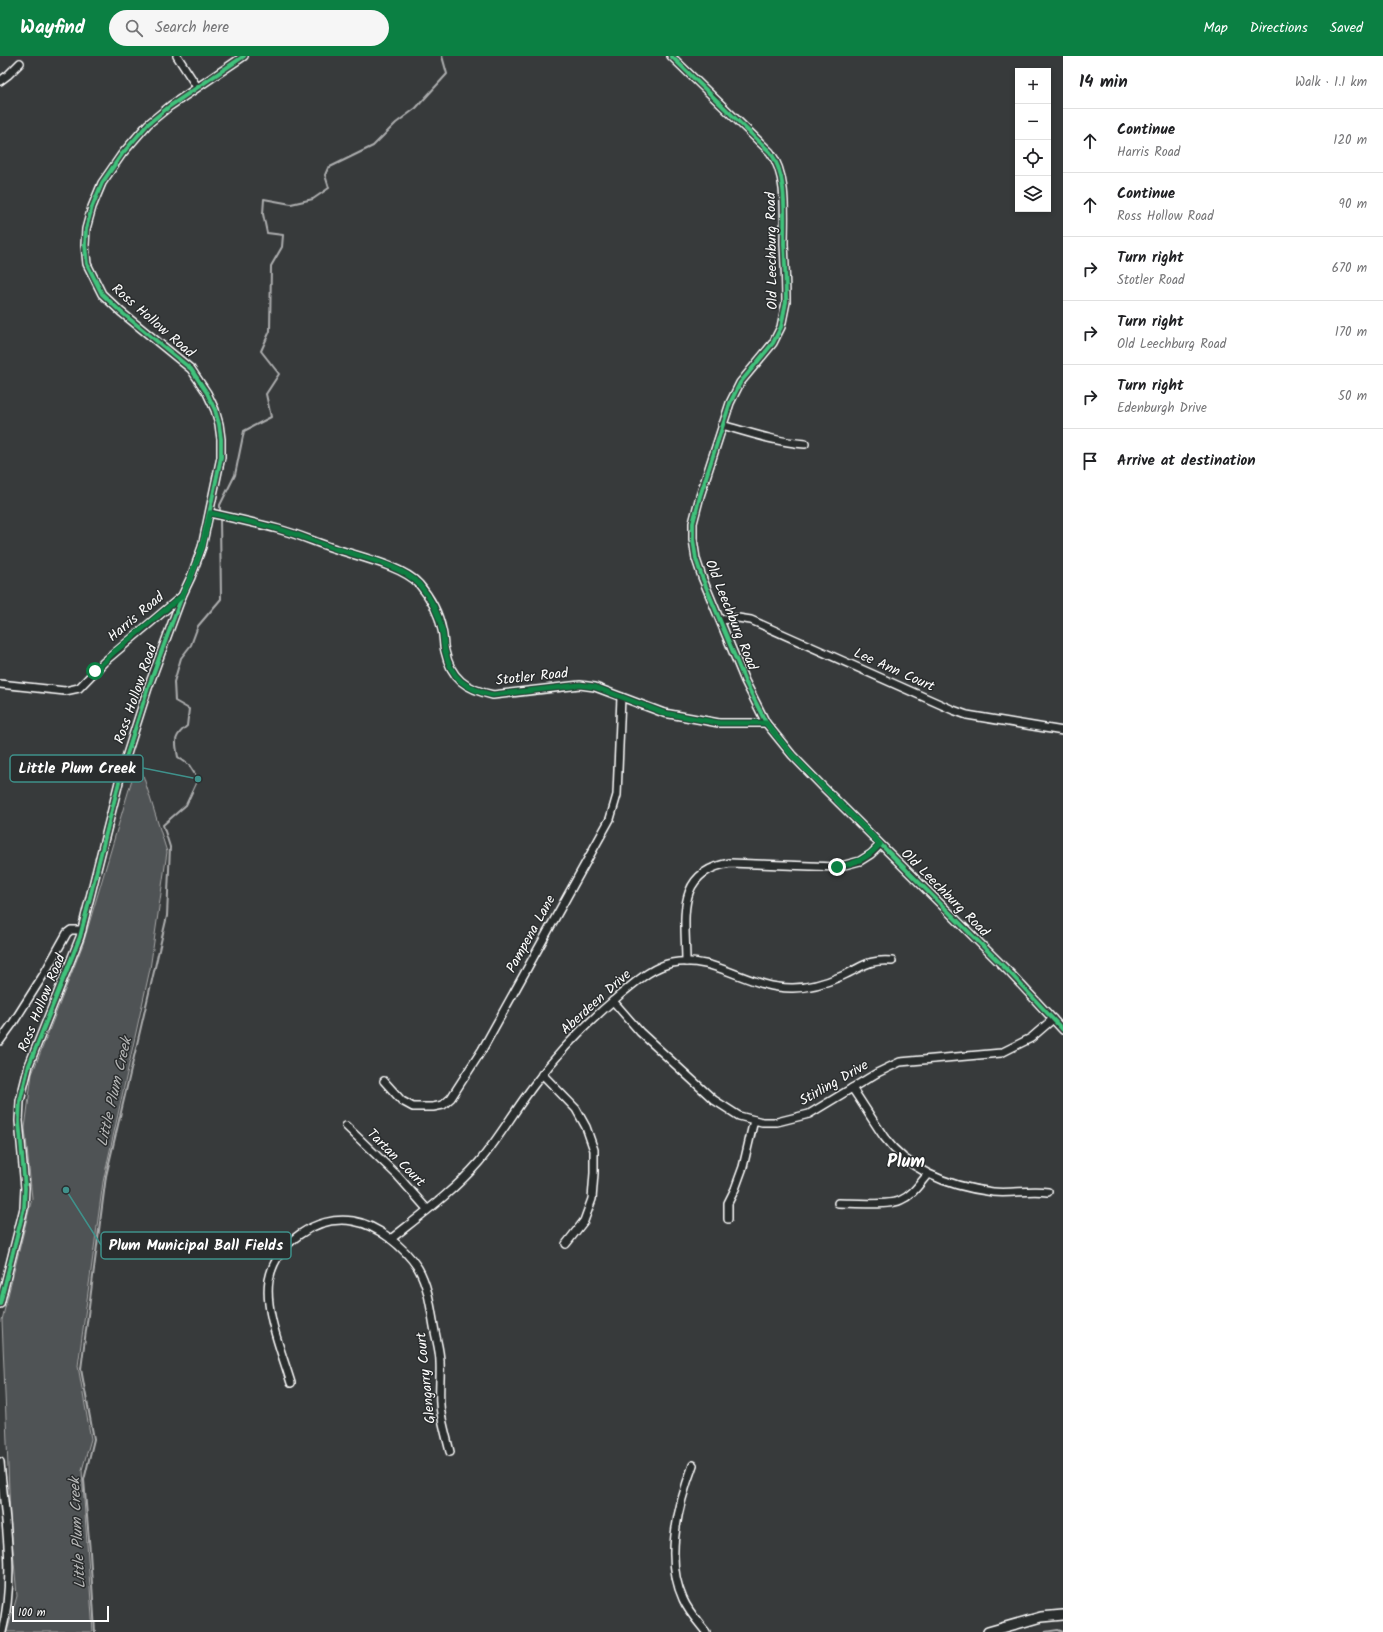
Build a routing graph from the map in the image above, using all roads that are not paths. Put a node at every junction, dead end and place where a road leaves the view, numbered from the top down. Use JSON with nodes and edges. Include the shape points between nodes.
{"nodes":[{"id":1,"x":177,"y":56,"type":"edge"},
{"id":2,"x":244,"y":56,"type":"edge"},
{"id":3,"x":671,"y":56,"type":"edge"},
{"id":4,"x":20,"y":62,"type":"dead end"},
{"id":5,"x":0,"y":81,"type":"edge"},
{"id":6,"x":197,"y":87,"type":"junction"},
{"id":7,"x":722,"y":425,"type":"junction"},
{"id":8,"x":805,"y":444,"type":"dead end"},
{"id":9,"x":214,"y":514,"type":"junction"},
{"id":10,"x":182,"y":596,"type":"junction"},
{"id":11,"x":721,"y":620,"type":"junction"},
{"id":12,"x":0,"y":684,"type":"edge"},
{"id":13,"x":621,"y":697,"type":"junction"},
{"id":14,"x":766,"y":723,"type":"junction"},
{"id":15,"x":1063,"y":731,"type":"edge"},
{"id":16,"x":880,"y":844,"type":"junction"},
{"id":17,"x":82,"y":930,"type":"junction"},
{"id":18,"x":892,"y":961,"type":"dead end"},
{"id":19,"x":686,"y":962,"type":"junction"},
{"id":20,"x":613,"y":1001,"type":"junction"},
{"id":21,"x":1053,"y":1019,"type":"junction"},
{"id":22,"x":1063,"y":1030,"type":"edge"},
{"id":23,"x":0,"y":1041,"type":"edge"},
{"id":24,"x":542,"y":1074,"type":"junction"},
{"id":25,"x":384,"y":1082,"type":"dead end"},
{"id":26,"x":852,"y":1088,"type":"junction"},
{"id":27,"x":754,"y":1120,"type":"junction"},
{"id":28,"x":346,"y":1126,"type":"dead end"},
{"id":29,"x":928,"y":1174,"type":"junction"},
{"id":30,"x":1048,"y":1192,"type":"dead end"},
{"id":31,"x":838,"y":1203,"type":"dead end"},
{"id":32,"x":427,"y":1209,"type":"junction"},
{"id":33,"x":728,"y":1219,"type":"dead end"},
{"id":34,"x":391,"y":1239,"type":"junction"},
{"id":35,"x":566,"y":1244,"type":"dead end"},
{"id":36,"x":0,"y":1304,"type":"edge"},
{"id":37,"x":291,"y":1383,"type":"dead end"},
{"id":38,"x":450,"y":1452,"type":"dead end"},
{"id":39,"x":0,"y":1462,"type":"edge"},
{"id":40,"x":693,"y":1465,"type":"dead end"},
{"id":41,"x":1063,"y":1615,"type":"edge"},
{"id":42,"x":2,"y":1632,"type":"edge"},
{"id":43,"x":706,"y":1632,"type":"edge"},
{"id":44,"x":988,"y":1632,"type":"edge"}],
"edges":[{"from":1,"to":6,"type":"street"},
{"from":2,"to":6,"type":"street","name":"Ross Hollow Road"},
{"from":3,"to":7,"type":"street","name":"Old Leechburg Road","via":[[776,159],[784,196],[784,315],[773,342],[740,383]]},
{"from":4,"to":5,"type":"street"},
{"from":6,"to":9,"type":"street","name":"Ross Hollow Road","via":[[148,124],[122,154],[102,183],[92,207],[85,245],[88,264],[102,294],[191,369],[207,393],[215,410],[221,439]]},
{"from":7,"to":8,"type":"street","via":[[753,435]]},
{"from":7,"to":11,"type":"street","name":"Old Leechburg Road","via":[[693,523],[696,559]]},
{"from":9,"to":10,"type":"street","name":"Ross Hollow Road"},
{"from":9,"to":13,"type":"street","name":"Stotler Road","via":[[280,529],[384,565],[410,577],[423,590],[438,614],[444,650],[454,676],[471,688],[492,695],[580,685],[595,687]]},
{"from":10,"to":12,"type":"street","name":"Harris Road","via":[[109,657],[79,688],[65,691]]},
{"from":10,"to":17,"type":"street","name":"Ross Hollow Road","via":[[148,688],[122,770]]},
{"from":11,"to":14,"type":"street","name":"Old Leechburg Road","via":[[745,682]]},
{"from":11,"to":15,"type":"street","name":"Lee Ann Court","via":[[751,620],[967,715]]},
{"from":13,"to":14,"type":"street","name":"Stotler Road","via":[[664,713],[719,723]]},
{"from":13,"to":25,"type":"street","name":"Pampena Lane","via":[[617,795],[610,819],[482,1050],[451,1098],[443,1105],[413,1107],[402,1101]]},
{"from":14,"to":16,"type":"street","name":"Old Leechburg Road","via":[[792,755]]},
{"from":16,"to":19,"type":"street","via":[[860,861],[837,867],[730,863],[708,869],[692,884],[686,903]]},
{"from":16,"to":21,"type":"street","name":"Old Leechburg Road"},
{"from":17,"to":23,"type":"street","via":[[71,930],[67,933],[44,974]]},
{"from":17,"to":36,"type":"street","name":"Ross Hollow Road","via":[[34,1051],[23,1086],[19,1121],[24,1208]]},
{"from":18,"to":19,"type":"street","name":"Aberdeen Drive","via":[[878,960],[822,984],[793,988],[758,984],[714,966]]},
{"from":19,"to":20,"type":"street","name":"Aberdeen Drive","via":[[672,963],[643,976]]},
{"from":20,"to":24,"type":"street","name":"Aberdeen Drive"},
{"from":20,"to":27,"type":"street","name":"Stirling Drive","via":[[640,1032],[714,1100],[740,1116]]},
{"from":21,"to":22,"type":"street","name":"Old Leechburg Road"},
{"from":21,"to":26,"type":"street","name":"Stirling Drive","via":[[1031,1038],[1001,1053],[900,1062]]},
{"from":24,"to":32,"type":"street","name":"Aberdeen Drive","via":[[480,1161]]},
{"from":24,"to":35,"type":"street","via":[[576,1109],[594,1150],[592,1199],[584,1221]]},
{"from":26,"to":27,"type":"street","name":"Stirling Drive","via":[[804,1116],[776,1122]]},
{"from":26,"to":29,"type":"street","via":[[885,1138]]},
{"from":27,"to":33,"type":"street","via":[[742,1166],[728,1203]]},
{"from":28,"to":32,"type":"street","name":"Tartan Court","via":[[398,1175]]},
{"from":29,"to":30,"type":"street","via":[[965,1187],[995,1192]]},
{"from":29,"to":31,"type":"street","via":[[913,1192],[900,1201],[872,1204]]},
{"from":32,"to":34,"type":"street","name":"Aberdeen Drive"},
{"from":34,"to":37,"type":"street","name":"Glengarry Court","via":[[364,1224],[336,1221],[304,1231],[283,1250],[269,1279],[268,1302]]},
{"from":34,"to":38,"type":"street","name":"Glengarry Court","via":[[410,1258],[424,1279],[440,1360],[440,1412]]},
{"from":39,"to":42,"type":"street","via":[[10,1576]]},
{"from":40,"to":43,"type":"street","via":[[675,1529],[675,1574],[683,1600]]},
{"from":41,"to":44,"type":"main road","via":[[1041,1617]]}]}
